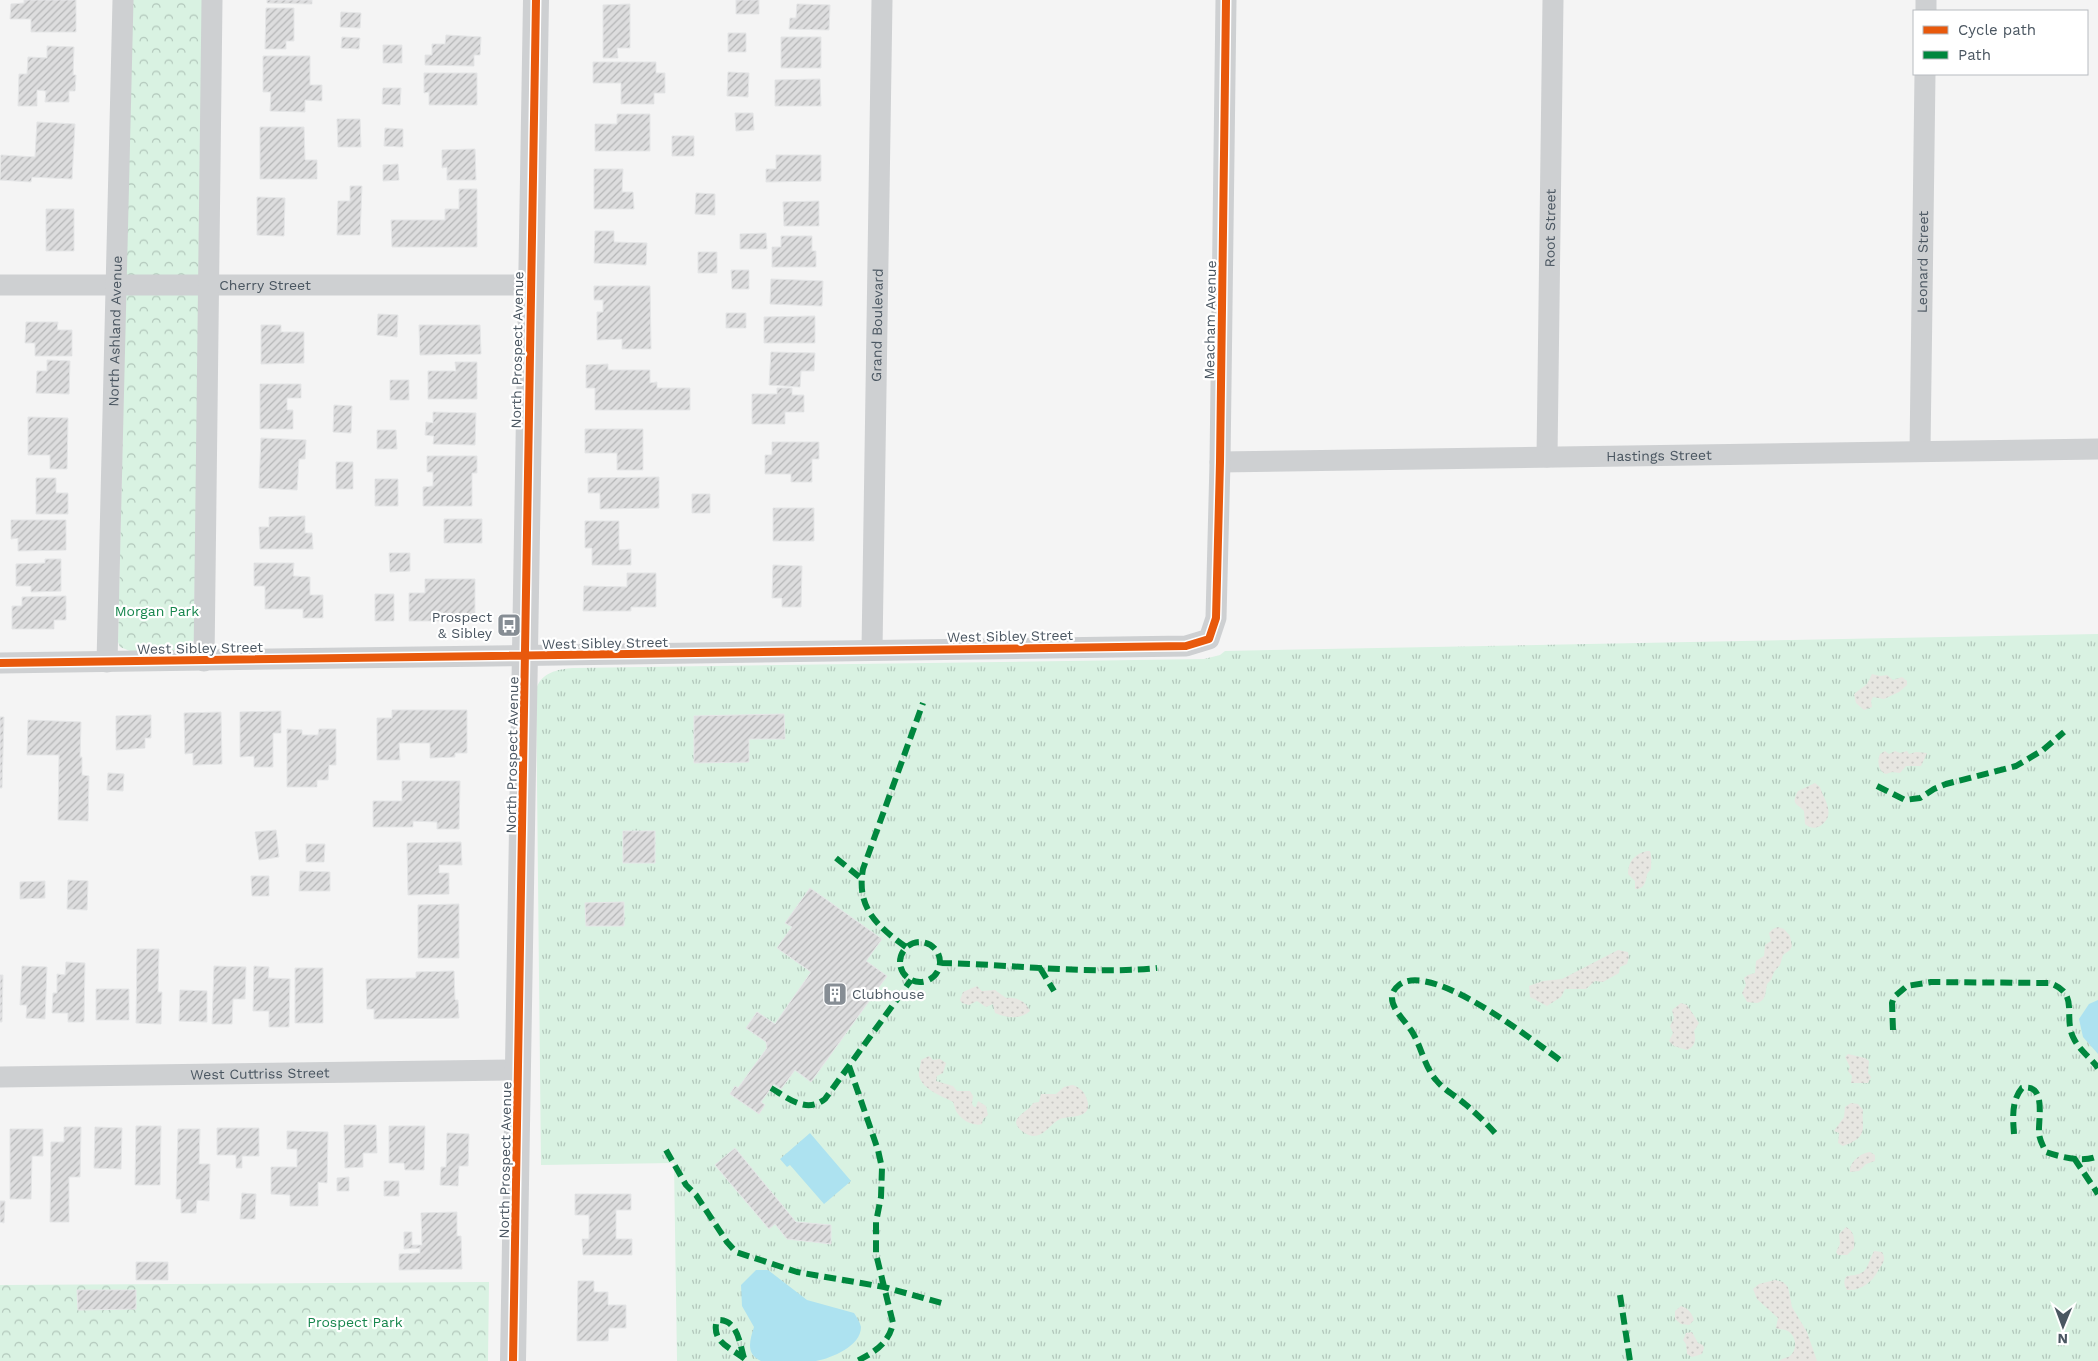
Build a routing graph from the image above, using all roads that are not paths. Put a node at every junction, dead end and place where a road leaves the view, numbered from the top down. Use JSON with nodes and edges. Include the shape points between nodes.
{"nodes":[{"id":1,"x":123,"y":0,"type":"edge"},
{"id":2,"x":212,"y":0,"type":"edge"},
{"id":3,"x":536,"y":0,"type":"edge"},
{"id":4,"x":882,"y":0,"type":"edge"},
{"id":5,"x":1226,"y":0,"type":"edge"},
{"id":6,"x":1553,"y":0,"type":"edge"},
{"id":7,"x":1925,"y":75,"type":"edge"},
{"id":8,"x":0,"y":285,"type":"edge"},
{"id":9,"x":117,"y":285,"type":"junction"},
{"id":10,"x":208,"y":285,"type":"junction"},
{"id":11,"x":530,"y":285,"type":"junction"},
{"id":12,"x":2098,"y":449,"type":"edge"},
{"id":13,"x":1920,"y":452,"type":"junction"},
{"id":14,"x":1546,"y":457,"type":"junction"},
{"id":15,"x":1220,"y":462,"type":"junction"},
{"id":16,"x":1209,"y":639,"type":"joint"},
{"id":17,"x":872,"y":650,"type":"junction"},
{"id":18,"x":526,"y":656,"type":"junction"},
{"id":19,"x":204,"y":661,"type":"junction"},
{"id":20,"x":107,"y":662,"type":"junction"},
{"id":21,"x":0,"y":663,"type":"edge"},
{"id":22,"x":519,"y":1070,"type":"junction"},
{"id":23,"x":0,"y":1077,"type":"edge"},
{"id":24,"x":513,"y":1361,"type":"edge"}],
"edges":[{"from":1,"to":9,"type":"street","name":"North Ashland Avenue"},
{"from":2,"to":10,"type":"street"},
{"from":3,"to":11,"type":"street","name":"North Prospect Avenue"},
{"from":4,"to":17,"type":"street","name":"Grand Boulevard"},
{"from":5,"to":15,"type":"street","name":"Meacham Avenue"},
{"from":6,"to":14,"type":"street","name":"Root Street"},
{"from":7,"to":13,"type":"street","name":"Leonard Street"},
{"from":8,"to":9,"type":"street","name":"Cherry Street"},
{"from":9,"to":10,"type":"street","name":"Cherry Street"},
{"from":9,"to":20,"type":"street","name":"North Ashland Avenue"},
{"from":10,"to":11,"type":"street","name":"Cherry Street"},
{"from":10,"to":19,"type":"street"},
{"from":11,"to":18,"type":"street","name":"North Prospect Avenue"},
{"from":12,"to":13,"type":"street","name":"Hastings Street"},
{"from":13,"to":14,"type":"street","name":"Hastings Street"},
{"from":14,"to":15,"type":"street","name":"Hastings Street"},
{"from":15,"to":16,"type":"street","name":"Meacham Avenue","via":[[1216,618]]},
{"from":16,"to":17,"type":"street","name":"West Sibley Street","via":[[1186,646]]},
{"from":17,"to":18,"type":"street","name":"West Sibley Street"},
{"from":18,"to":19,"type":"street","name":"West Sibley Street"},
{"from":18,"to":22,"type":"street","name":"North Prospect Avenue"},
{"from":19,"to":20,"type":"street","name":"West Sibley Street"},
{"from":20,"to":21,"type":"street","name":"West Sibley Street"},
{"from":22,"to":23,"type":"street","name":"West Cuttriss Street"},
{"from":22,"to":24,"type":"street","name":"North Prospect Avenue"}]}
